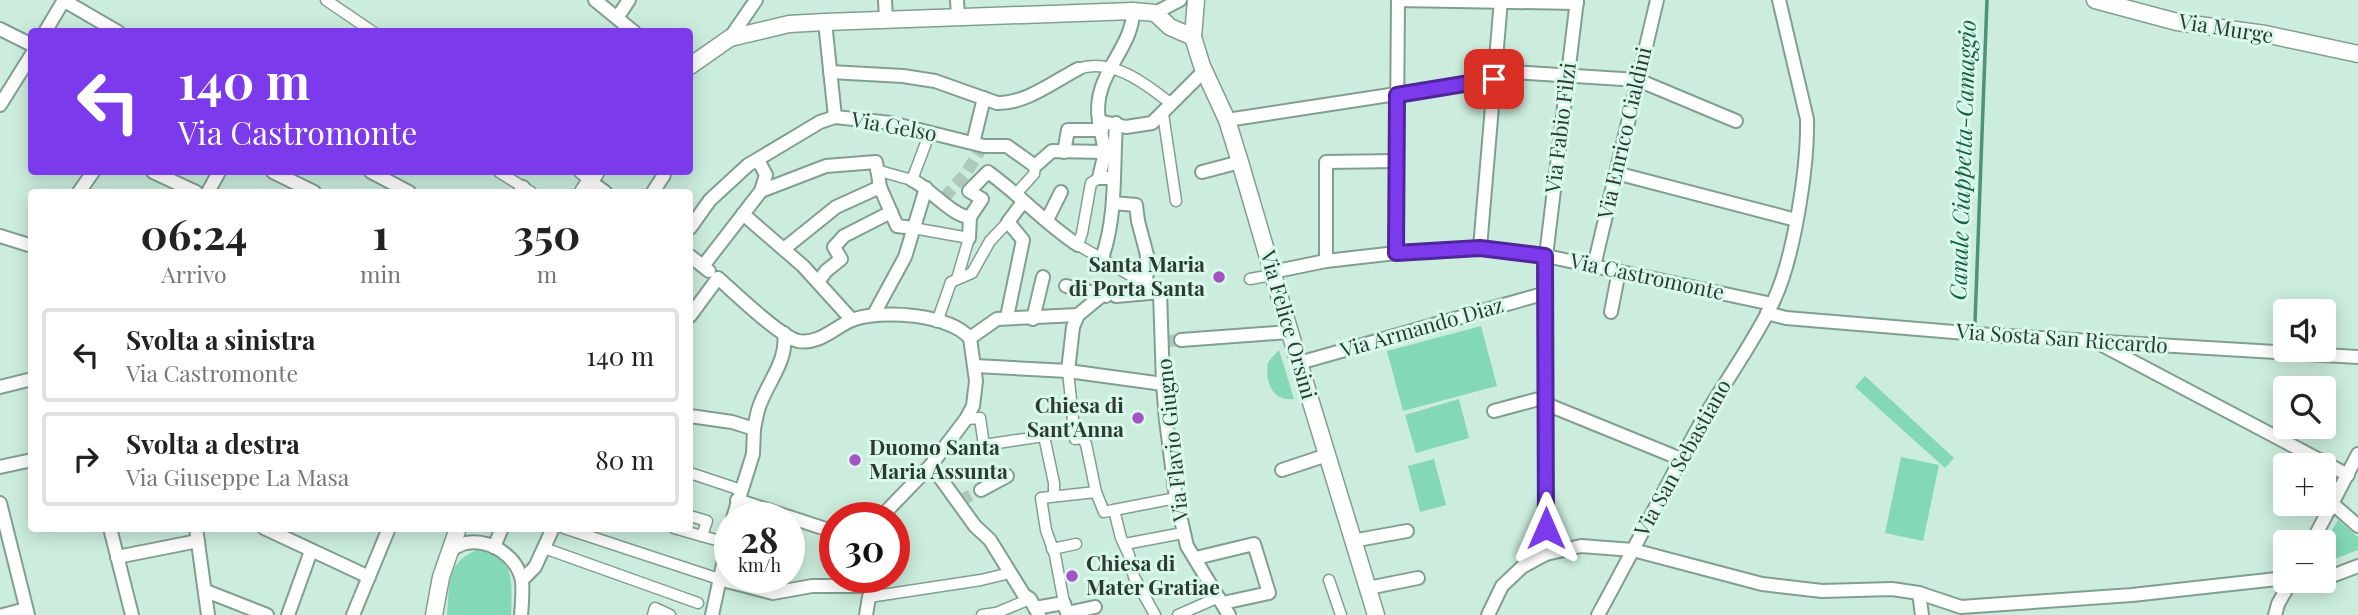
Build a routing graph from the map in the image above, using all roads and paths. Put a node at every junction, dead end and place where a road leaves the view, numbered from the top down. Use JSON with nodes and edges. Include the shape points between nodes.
{"nodes":[{"id":1,"x":63,"y":0,"type":"edge"},
{"id":2,"x":326,"y":0,"type":"edge"},
{"id":3,"x":595,"y":0,"type":"edge"},
{"id":4,"x":629,"y":0,"type":"edge"},
{"id":5,"x":756,"y":0,"type":"edge"},
{"id":6,"x":885,"y":0,"type":"edge"},
{"id":7,"x":957,"y":0,"type":"edge"},
{"id":8,"x":1180,"y":0,"type":"edge"},
{"id":9,"x":1196,"y":0,"type":"edge"},
{"id":10,"x":1398,"y":0,"type":"edge"},
{"id":11,"x":1657,"y":0,"type":"edge"},
{"id":12,"x":1779,"y":0,"type":"edge"},
{"id":13,"x":2095,"y":0,"type":"edge"},
{"id":14,"x":1501,"y":1,"type":"edge"},
{"id":15,"x":1577,"y":2,"type":"edge"},
{"id":16,"x":1027,"y":7,"type":"edge"},
{"id":17,"x":1131,"y":7,"type":"edge"},
{"id":18,"x":1156,"y":13,"type":"junction"},
{"id":19,"x":958,"y":17,"type":"junction"},
{"id":20,"x":617,"y":18,"type":"junction"},
{"id":21,"x":886,"y":20,"type":"junction"},
{"id":22,"x":825,"y":22,"type":"junction"},
{"id":23,"x":47,"y":28,"type":"edge"},
{"id":24,"x":111,"y":28,"type":"edge"},
{"id":25,"x":367,"y":28,"type":"edge"},
{"id":26,"x":629,"y":28,"type":"edge"},
{"id":27,"x":0,"y":29,"type":"edge"},
{"id":28,"x":1193,"y":37,"type":"junction"},
{"id":29,"x":730,"y":38,"type":"junction"},
{"id":30,"x":28,"y":43,"type":"edge"},
{"id":31,"x":2358,"y":54,"type":"edge"},
{"id":32,"x":28,"y":60,"type":"edge"},
{"id":33,"x":693,"y":64,"type":"edge"},
{"id":34,"x":1110,"y":68,"type":"junction"},
{"id":35,"x":1077,"y":69,"type":"joint"},
{"id":36,"x":1205,"y":71,"type":"junction"},
{"id":37,"x":830,"y":72,"type":"junction"},
{"id":38,"x":1494,"y":75,"type":"junction"},
{"id":39,"x":1568,"y":75,"type":"junction"},
{"id":40,"x":1638,"y":80,"type":"junction"},
{"id":41,"x":1397,"y":95,"type":"junction"},
{"id":42,"x":984,"y":98,"type":"junction"},
{"id":43,"x":0,"y":105,"type":"edge"},
{"id":44,"x":1167,"y":108,"type":"junction"},
{"id":45,"x":835,"y":117,"type":"junction"},
{"id":46,"x":1227,"y":120,"type":"junction"},
{"id":47,"x":1736,"y":121,"type":"dead end"},
{"id":48,"x":1116,"y":123,"type":"junction"},
{"id":49,"x":1100,"y":125,"type":"junction"},
{"id":50,"x":930,"y":132,"type":"junction"},
{"id":51,"x":980,"y":146,"type":"junction"},
{"id":52,"x":1064,"y":152,"type":"junction"},
{"id":53,"x":1105,"y":152,"type":"junction"},
{"id":54,"x":758,"y":160,"type":"junction"},
{"id":55,"x":1397,"y":161,"type":"junction"},
{"id":56,"x":1241,"y":162,"type":"junction"},
{"id":57,"x":876,"y":166,"type":"junction"},
{"id":58,"x":1035,"y":166,"type":"junction"},
{"id":59,"x":1202,"y":172,"type":"dead end"},
{"id":60,"x":1616,"y":173,"type":"junction"},
{"id":61,"x":159,"y":175,"type":"edge"},
{"id":62,"x":279,"y":175,"type":"edge"},
{"id":63,"x":377,"y":175,"type":"edge"},
{"id":64,"x":503,"y":175,"type":"edge"},
{"id":65,"x":664,"y":175,"type":"dead end"},
{"id":66,"x":1099,"y":178,"type":"junction"},
{"id":67,"x":1113,"y":178,"type":"junction"},
{"id":68,"x":912,"y":180,"type":"junction"},
{"id":69,"x":880,"y":187,"type":"junction"},
{"id":70,"x":926,"y":188,"type":"junction"},
{"id":71,"x":190,"y":189,"type":"edge"},
{"id":72,"x":308,"y":189,"type":"edge"},
{"id":73,"x":403,"y":189,"type":"edge"},
{"id":74,"x":522,"y":189,"type":"edge"},
{"id":75,"x":655,"y":189,"type":"edge"},
{"id":76,"x":761,"y":191,"type":"junction"},
{"id":77,"x":1060,"y":192,"type":"dead end"},
{"id":78,"x":1019,"y":198,"type":"junction"},
{"id":79,"x":1176,"y":201,"type":"dead end"},
{"id":80,"x":1112,"y":203,"type":"junction"},
{"id":81,"x":744,"y":212,"type":"junction"},
{"id":82,"x":891,"y":212,"type":"junction"},
{"id":83,"x":970,"y":217,"type":"junction"},
{"id":84,"x":1047,"y":220,"type":"junction"},
{"id":85,"x":1796,"y":220,"type":"junction"},
{"id":86,"x":1008,"y":222,"type":"junction"},
{"id":87,"x":693,"y":224,"type":"edge"},
{"id":88,"x":913,"y":228,"type":"junction"},
{"id":89,"x":0,"y":236,"type":"edge"},
{"id":90,"x":969,"y":238,"type":"junction"},
{"id":91,"x":28,"y":245,"type":"edge"},
{"id":92,"x":1078,"y":245,"type":"junction"},
{"id":93,"x":785,"y":248,"type":"junction"},
{"id":94,"x":1480,"y":248,"type":"junction"},
{"id":95,"x":1396,"y":253,"type":"junction"},
{"id":96,"x":1545,"y":256,"type":"junction"},
{"id":97,"x":693,"y":258,"type":"edge"},
{"id":98,"x":1102,"y":258,"type":"junction"},
{"id":99,"x":1326,"y":261,"type":"junction"},
{"id":100,"x":1594,"y":266,"type":"junction"},
{"id":101,"x":704,"y":267,"type":"junction"},
{"id":102,"x":1619,"y":271,"type":"junction"},
{"id":103,"x":1272,"y":273,"type":"junction"},
{"id":104,"x":1043,"y":277,"type":"dead end"},
{"id":105,"x":718,"y":278,"type":"junction"},
{"id":106,"x":957,"y":279,"type":"junction"},
{"id":107,"x":1250,"y":279,"type":"dead end"},
{"id":108,"x":818,"y":282,"type":"junction"},
{"id":109,"x":1066,"y":286,"type":"dead end"},
{"id":110,"x":1146,"y":289,"type":"junction"},
{"id":111,"x":1546,"y":293,"type":"junction"},
{"id":112,"x":1108,"y":296,"type":"junction"},
{"id":113,"x":1770,"y":308,"type":"junction"},
{"id":114,"x":693,"y":312,"type":"edge"},
{"id":115,"x":1611,"y":312,"type":"dead end"},
{"id":116,"x":874,"y":314,"type":"junction"},
{"id":117,"x":1078,"y":315,"type":"junction"},
{"id":118,"x":1007,"y":317,"type":"junction"},
{"id":119,"x":1033,"y":319,"type":"junction"},
{"id":120,"x":852,"y":320,"type":"junction"},
{"id":121,"x":937,"y":322,"type":"junction"},
{"id":122,"x":1290,"y":332,"type":"junction"},
{"id":123,"x":784,"y":333,"type":"junction"},
{"id":124,"x":970,"y":338,"type":"junction"},
{"id":125,"x":1170,"y":341,"type":"junction"},
{"id":126,"x":2096,"y":342,"type":"junction"},
{"id":127,"x":2358,"y":357,"type":"edge"},
{"id":128,"x":1299,"y":363,"type":"junction"},
{"id":129,"x":975,"y":366,"type":"junction"},
{"id":130,"x":1068,"y":371,"type":"junction"},
{"id":131,"x":28,"y":380,"type":"edge"},
{"id":132,"x":1163,"y":384,"type":"junction"},
{"id":133,"x":0,"y":387,"type":"edge"},
{"id":134,"x":1546,"y":400,"type":"junction"},
{"id":135,"x":1494,"y":411,"type":"dead end"},
{"id":136,"x":693,"y":416,"type":"edge"},
{"id":137,"x":967,"y":419,"type":"junction"},
{"id":138,"x":754,"y":429,"type":"junction"},
{"id":139,"x":2358,"y":454,"type":"edge"},
{"id":140,"x":1327,"y":455,"type":"junction"},
{"id":141,"x":1681,"y":459,"type":"junction"},
{"id":142,"x":28,"y":461,"type":"edge"},
{"id":143,"x":931,"y":465,"type":"junction"},
{"id":144,"x":0,"y":467,"type":"edge"},
{"id":145,"x":1282,"y":470,"type":"dead end"},
{"id":146,"x":693,"y":474,"type":"edge"},
{"id":147,"x":2348,"y":475,"type":"junction"},
{"id":148,"x":1007,"y":476,"type":"dead end"},
{"id":149,"x":981,"y":490,"type":"tunnel mouth"},
{"id":150,"x":1096,"y":492,"type":"junction"},
{"id":151,"x":739,"y":495,"type":"junction"},
{"id":152,"x":1054,"y":495,"type":"junction"},
{"id":153,"x":1176,"y":498,"type":"junction"},
{"id":154,"x":2336,"y":498,"type":"edge"},
{"id":155,"x":737,"y":502,"type":"edge"},
{"id":156,"x":895,"y":502,"type":"edge"},
{"id":157,"x":0,"y":503,"type":"edge"},
{"id":158,"x":2336,"y":507,"type":"edge"},
{"id":159,"x":1114,"y":510,"type":"junction"},
{"id":160,"x":693,"y":517,"type":"edge"},
{"id":161,"x":819,"y":525,"type":"edge"},
{"id":162,"x":2358,"y":526,"type":"edge"},
{"id":163,"x":1407,"y":531,"type":"dead end"},
{"id":164,"x":111,"y":532,"type":"edge"},
{"id":165,"x":281,"y":532,"type":"edge"},
{"id":166,"x":387,"y":532,"type":"edge"},
{"id":167,"x":457,"y":532,"type":"edge"},
{"id":168,"x":500,"y":532,"type":"edge"},
{"id":169,"x":551,"y":532,"type":"edge"},
{"id":170,"x":576,"y":532,"type":"edge"},
{"id":171,"x":688,"y":532,"type":"edge"},
{"id":172,"x":197,"y":535,"type":"edge"},
{"id":173,"x":702,"y":536,"type":"junction"},
{"id":174,"x":714,"y":537,"type":"edge"},
{"id":175,"x":1185,"y":540,"type":"junction"},
{"id":176,"x":1352,"y":541,"type":"junction"},
{"id":177,"x":1076,"y":544,"type":"dead end"},
{"id":178,"x":1125,"y":544,"type":"junction"},
{"id":179,"x":494,"y":547,"type":"junction"},
{"id":180,"x":544,"y":548,"type":"junction"},
{"id":181,"x":1052,"y":549,"type":"junction"},
{"id":182,"x":450,"y":550,"type":"junction"},
{"id":183,"x":1633,"y":550,"type":"junction"},
{"id":184,"x":311,"y":551,"type":"junction"},
{"id":185,"x":1546,"y":554,"type":"junction"},
{"id":186,"x":117,"y":557,"type":"junction"},
{"id":187,"x":1196,"y":558,"type":"junction"},
{"id":188,"x":2358,"y":566,"type":"edge"},
{"id":189,"x":1010,"y":573,"type":"junction"},
{"id":190,"x":2336,"y":574,"type":"edge"},
{"id":191,"x":369,"y":577,"type":"junction"},
{"id":192,"x":714,"y":577,"type":"edge"},
{"id":193,"x":1418,"y":578,"type":"dead end"},
{"id":194,"x":2273,"y":579,"type":"edge"},
{"id":195,"x":522,"y":580,"type":"junction"},
{"id":196,"x":1329,"y":580,"type":"dead end"},
{"id":197,"x":1368,"y":588,"type":"junction"},
{"id":198,"x":206,"y":591,"type":"junction"},
{"id":199,"x":716,"y":593,"type":"edge"},
{"id":200,"x":872,"y":593,"type":"edge"},
{"id":201,"x":1919,"y":593,"type":"junction"},
{"id":202,"x":2284,"y":593,"type":"edge"},
{"id":203,"x":869,"y":597,"type":"junction"},
{"id":204,"x":1221,"y":600,"type":"junction"},
{"id":205,"x":698,"y":603,"type":"dead end"},
{"id":206,"x":1064,"y":603,"type":"junction"},
{"id":207,"x":1095,"y":607,"type":"dead end"},
{"id":208,"x":1035,"y":608,"type":"edge"},
{"id":209,"x":27,"y":612,"type":"edge"},
{"id":210,"x":3,"y":615,"type":"edge"},
{"id":211,"x":132,"y":615,"type":"edge"},
{"id":212,"x":208,"y":615,"type":"edge"},
{"id":213,"x":267,"y":615,"type":"edge"},
{"id":214,"x":288,"y":615,"type":"edge"},
{"id":215,"x":353,"y":615,"type":"edge"},
{"id":216,"x":434,"y":615,"type":"edge"},
{"id":217,"x":522,"y":615,"type":"edge"},
{"id":218,"x":653,"y":615,"type":"edge"},
{"id":219,"x":670,"y":615,"type":"edge"},
{"id":220,"x":712,"y":615,"type":"edge"},
{"id":221,"x":866,"y":615,"type":"edge"},
{"id":222,"x":982,"y":615,"type":"edge"},
{"id":223,"x":1155,"y":615,"type":"edge"},
{"id":224,"x":1178,"y":615,"type":"edge"},
{"id":225,"x":1229,"y":615,"type":"edge"},
{"id":226,"x":1341,"y":615,"type":"edge"},
{"id":227,"x":1376,"y":615,"type":"edge"},
{"id":228,"x":1488,"y":615,"type":"edge"},
{"id":229,"x":1598,"y":615,"type":"edge"},
{"id":230,"x":1922,"y":615,"type":"edge"},
{"id":231,"x":2275,"y":615,"type":"edge"}],
"edges":[{"from":1,"to":23,"type":"street"},
{"from":1,"to":24,"type":"street"},
{"from":2,"to":25,"type":"street"},
{"from":3,"to":20,"type":"street"},
{"from":4,"to":20,"type":"street"},
{"from":5,"to":29,"type":"street"},
{"from":6,"to":21,"type":"street"},
{"from":7,"to":19,"type":"street"},
{"from":8,"to":18,"type":"street"},
{"from":9,"to":28,"type":"street"},
{"from":10,"to":14,"type":"street"},
{"from":10,"to":41,"type":"street"},
{"from":11,"to":40,"type":"street","name":"Via Enrico Cialdini"},
{"from":12,"to":85,"type":"street","name":"Via San Sebastiano","via":[[1807,119]]},
{"from":13,"to":31,"type":"street","name":"Via Murge","via":[[2177,22],[2265,34]]},
{"from":14,"to":15,"type":"street"},
{"from":14,"to":38,"type":"street"},
{"from":15,"to":39,"type":"street","name":"Via Fabio Filzi"},
{"from":16,"to":17,"type":"street"},
{"from":16,"to":19,"type":"street"},
{"from":17,"to":18,"type":"street"},
{"from":17,"to":34,"type":"street","via":[[1133,24]]},
{"from":18,"to":28,"type":"street","via":[[1170,27]]},
{"from":19,"to":21,"type":"street"},
{"from":20,"to":26,"type":"street"},
{"from":21,"to":22,"type":"street"},
{"from":22,"to":29,"type":"street","via":[[789,24]]},
{"from":22,"to":37,"type":"street"},
{"from":27,"to":30,"type":"street"},
{"from":28,"to":36,"type":"street","name":"Via Felice Orsini"},
{"from":29,"to":33,"type":"street"},
{"from":32,"to":43,"type":"street"},
{"from":34,"to":35,"type":"street","via":[[1090,65]]},
{"from":34,"to":44,"type":"street","via":[[1149,86]]},
{"from":34,"to":49,"type":"street","via":[[1097,107]]},
{"from":35,"to":42,"type":"street","via":[[1020,100],[997,103]]},
{"from":36,"to":44,"type":"street"},
{"from":36,"to":46,"type":"street","name":"Via Felice Orsini"},
{"from":37,"to":42,"type":"street","via":[[934,81]]},
{"from":37,"to":45,"type":"street"},
{"from":38,"to":39,"type":"street"},
{"from":38,"to":41,"type":"street"},
{"from":38,"to":94,"type":"street"},
{"from":39,"to":40,"type":"street"},
{"from":39,"to":96,"type":"street","name":"Via Fabio Filzi"},
{"from":40,"to":47,"type":"street"},
{"from":40,"to":60,"type":"street","name":"Via Enrico Cialdini"},
{"from":41,"to":46,"type":"street"},
{"from":41,"to":55,"type":"street"},
{"from":42,"to":51,"type":"street"},
{"from":44,"to":48,"type":"street","via":[[1152,123],[1139,127]]},
{"from":44,"to":79,"type":"street"},
{"from":45,"to":50,"type":"street","name":"Via Gelso"},
{"from":45,"to":54,"type":"street","name":"Via Gelso"},
{"from":46,"to":56,"type":"street","name":"Via Felice Orsini"},
{"from":48,"to":49,"type":"street"},
{"from":48,"to":67,"type":"street"},
{"from":49,"to":52,"type":"street","via":[[1068,130]]},
{"from":49,"to":53,"type":"street"},
{"from":50,"to":51,"type":"street","name":"Via Gelso"},
{"from":50,"to":68,"type":"street"},
{"from":51,"to":58,"type":"street","name":"Via Gelso","via":[[1007,146]]},
{"from":52,"to":53,"type":"street"},
{"from":52,"to":58,"type":"street","via":[[1052,152]]},
{"from":53,"to":66,"type":"street"},
{"from":54,"to":76,"type":"street","via":[[766,175]]},
{"from":54,"to":87,"type":"street","name":"Via Gelso","via":[[710,200]]},
{"from":55,"to":95,"type":"street"},
{"from":55,"to":99,"type":"street","via":[[1326,162]]},
{"from":56,"to":59,"type":"street"},
{"from":56,"to":103,"type":"street","name":"Via Felice Orsini"},
{"from":57,"to":68,"type":"street"},
{"from":57,"to":69,"type":"street"},
{"from":57,"to":76,"type":"street","via":[[826,166]]},
{"from":58,"to":78,"type":"street"},
{"from":60,"to":85,"type":"street"},
{"from":60,"to":100,"type":"street","name":"Via Enrico Cialdini"},
{"from":61,"to":71,"type":"street"},
{"from":62,"to":72,"type":"street"},
{"from":63,"to":73,"type":"street"},
{"from":64,"to":74,"type":"street"},
{"from":65,"to":75,"type":"street"},
{"from":66,"to":67,"type":"street"},
{"from":66,"to":92,"type":"street","via":[[1091,183]]},
{"from":67,"to":80,"type":"street"},
{"from":68,"to":70,"type":"street"},
{"from":69,"to":82,"type":"street"},
{"from":69,"to":93,"type":"street","via":[[836,207]]},
{"from":70,"to":83,"type":"street","via":[[958,215]]},
{"from":70,"to":88,"type":"street"},
{"from":76,"to":81,"type":"street"},
{"from":77,"to":84,"type":"street"},
{"from":78,"to":83,"type":"street","via":[[988,172],[969,191],[982,200]]},
{"from":78,"to":84,"type":"street"},
{"from":78,"to":86,"type":"street"},
{"from":80,"to":98,"type":"street"},
{"from":80,"to":110,"type":"street","via":[[1136,205],[1147,255]]},
{"from":81,"to":93,"type":"street"},
{"from":81,"to":101,"type":"street"},
{"from":82,"to":88,"type":"street","via":[[897,226]]},
{"from":82,"to":108,"type":"street","via":[[844,236],[834,247],[841,259]]},
{"from":83,"to":90,"type":"street"},
{"from":84,"to":92,"type":"street"},
{"from":85,"to":113,"type":"street","name":"Via San Sebastiano","via":[[1784,278]]},
{"from":86,"to":106,"type":"street","via":[[972,273]]},
{"from":86,"to":118,"type":"street","via":[[1023,240]]},
{"from":88,"to":90,"type":"street"},
{"from":88,"to":116,"type":"street","via":[[905,257]]},
{"from":89,"to":91,"type":"street"},
{"from":90,"to":106,"type":"street"},
{"from":92,"to":98,"type":"street"},
{"from":93,"to":108,"type":"street"},
{"from":94,"to":95,"type":"street","name":"Via Castromonte"},
{"from":94,"to":96,"type":"street","name":"Via Castromonte"},
{"from":95,"to":99,"type":"street","name":"Via Castromonte"},
{"from":96,"to":100,"type":"street","name":"Via Castromonte"},
{"from":96,"to":111,"type":"street","name":"Via Fabio Filzi"},
{"from":97,"to":101,"type":"street"},
{"from":98,"to":110,"type":"street"},
{"from":99,"to":103,"type":"street","name":"Via Castromonte"},
{"from":100,"to":102,"type":"street","name":"Via Castromonte"},
{"from":101,"to":105,"type":"street"},
{"from":102,"to":113,"type":"street","name":"Via Castromonte"},
{"from":102,"to":115,"type":"street"},
{"from":103,"to":107,"type":"street"},
{"from":103,"to":122,"type":"street","name":"Via Felice Orsini"},
{"from":104,"to":119,"type":"street"},
{"from":105,"to":114,"type":"street"},
{"from":105,"to":123,"type":"street"},
{"from":106,"to":121,"type":"street","via":[[951,282]]},
{"from":108,"to":120,"type":"street"},
{"from":109,"to":112,"type":"street"},
{"from":110,"to":112,"type":"street"},
{"from":110,"to":125,"type":"street","name":"Via Flavio Giugno","via":[[1160,292]]},
{"from":111,"to":128,"type":"street","name":"Via Armando Diaz"},
{"from":111,"to":134,"type":"street","name":"Via Fabio Filzi"},
{"from":112,"to":117,"type":"street"},
{"from":113,"to":126,"type":"street","name":"Via Sosta San Riccardo","via":[[1786,318]]},
{"from":113,"to":141,"type":"street","name":"Via San Sebastiano"},
{"from":116,"to":120,"type":"street"},
{"from":116,"to":121,"type":"street","via":[[908,314]]},
{"from":117,"to":119,"type":"street"},
{"from":117,"to":130,"type":"street"},
{"from":118,"to":119,"type":"street"},
{"from":118,"to":124,"type":"street","via":[[991,322]]},
{"from":120,"to":123,"type":"street","via":[[814,341],[796,340]]},
{"from":121,"to":124,"type":"street","via":[[958,328]]},
{"from":122,"to":125,"type":"street"},
{"from":122,"to":128,"type":"street","name":"Via Felice Orsini"},
{"from":123,"to":138,"type":"street","via":[[784,355],[760,404]]},
{"from":124,"to":129,"type":"street"},
{"from":125,"to":132,"type":"street","name":"Via Flavio Giugno"},
{"from":126,"to":127,"type":"street","name":"Via Sosta San Riccardo"},
{"from":126,"to":147,"type":"street"},
{"from":128,"to":140,"type":"street","name":"Via Felice Orsini"},
{"from":129,"to":130,"type":"street"},
{"from":129,"to":137,"type":"street","via":[[975,394]]},
{"from":130,"to":132,"type":"street"},
{"from":130,"to":150,"type":"street","via":[[1075,439],[1082,438],[1088,450]]},
{"from":131,"to":133,"type":"street"},
{"from":132,"to":153,"type":"street","name":"Via Flavio Giugno"},
{"from":134,"to":135,"type":"street"},
{"from":134,"to":141,"type":"street"},
{"from":134,"to":185,"type":"street","name":"Via Fabio Filzi"},
{"from":136,"to":138,"type":"street"},
{"from":137,"to":143,"type":"street"},
{"from":137,"to":152,"type":"street","via":[[980,418],[984,445],[1044,436]]},
{"from":138,"to":151,"type":"street","via":[[753,454]]},
{"from":139,"to":147,"type":"street"},
{"from":140,"to":145,"type":"street"},
{"from":140,"to":176,"type":"street","name":"Via Felice Orsini"},
{"from":141,"to":183,"type":"street","name":"Via San Sebastiano"},
{"from":142,"to":144,"type":"street"},
{"from":143,"to":156,"type":"street"},
{"from":143,"to":189,"type":"street"},
{"from":146,"to":151,"type":"street"},
{"from":147,"to":154,"type":"street"},
{"from":148,"to":149,"type":"street"},
{"from":150,"to":152,"type":"street"},
{"from":150,"to":159,"type":"street","via":[[1104,512]]},
{"from":151,"to":155,"type":"street"},
{"from":151,"to":161,"type":"street"},
{"from":152,"to":181,"type":"street","via":[[1040,502]]},
{"from":153,"to":159,"type":"street"},
{"from":153,"to":175,"type":"street","name":"Via Flavio Giugno"},
{"from":157,"to":209,"type":"street"},
{"from":158,"to":162,"type":"street"},
{"from":159,"to":178,"type":"street"},
{"from":160,"to":173,"type":"street","via":[[707,521]]},
{"from":163,"to":176,"type":"street"},
{"from":164,"to":186,"type":"street"},
{"from":165,"to":184,"type":"street"},
{"from":166,"to":191,"type":"street"},
{"from":167,"to":182,"type":"street"},
{"from":168,"to":179,"type":"street"},
{"from":169,"to":180,"type":"street"},
{"from":170,"to":192,"type":"street"},
{"from":171,"to":173,"type":"street"},
{"from":172,"to":186,"type":"street"},
{"from":172,"to":198,"type":"street"},
{"from":173,"to":174,"type":"street"},
{"from":175,"to":178,"type":"street"},
{"from":175,"to":187,"type":"street"},
{"from":176,"to":197,"type":"street","name":"Via Felice Orsini"},
{"from":177,"to":181,"type":"street"},
{"from":178,"to":223,"type":"street","via":[[1134,576]]},
{"from":179,"to":182,"type":"street","via":[[466,544]]},
{"from":179,"to":195,"type":"street","via":[[507,555]]},
{"from":180,"to":195,"type":"street"},
{"from":180,"to":205,"type":"street"},
{"from":181,"to":206,"type":"street"},
{"from":182,"to":216,"type":"street"},
{"from":183,"to":185,"type":"street","via":[[1581,546]]},
{"from":183,"to":201,"type":"street","via":[[1762,584],[1822,591]]},
{"from":183,"to":229,"type":"street","name":"Via San Sebastiano"},
{"from":184,"to":191,"type":"street"},
{"from":184,"to":214,"type":"street"},
{"from":185,"to":228,"type":"street","via":[[1522,567],[1502,586]]},
{"from":186,"to":211,"type":"street"},
{"from":187,"to":204,"type":"street"},
{"from":187,"to":204,"type":"street","via":[[1254,544],[1269,593]]},
{"from":188,"to":190,"type":"street"},
{"from":189,"to":203,"type":"street"},
{"from":189,"to":208,"type":"street"},
{"from":191,"to":215,"type":"street"},
{"from":193,"to":197,"type":"street"},
{"from":194,"to":201,"type":"street","via":[[1961,607]]},
{"from":195,"to":217,"type":"street"},
{"from":196,"to":226,"type":"street"},
{"from":197,"to":227,"type":"street","name":"Via Felice Orsini"},
{"from":198,"to":212,"type":"street"},
{"from":198,"to":213,"type":"street"},
{"from":199,"to":220,"type":"street"},
{"from":200,"to":203,"type":"street"},
{"from":201,"to":230,"type":"street"},
{"from":202,"to":231,"type":"street"},
{"from":203,"to":221,"type":"street"},
{"from":204,"to":224,"type":"street"},
{"from":204,"to":225,"type":"street"},
{"from":206,"to":207,"type":"street","via":[[1067,613]]},
{"from":206,"to":208,"type":"street"},
{"from":208,"to":222,"type":"street"},
{"from":209,"to":210,"type":"street"},
{"from":218,"to":219,"type":"street","via":[[655,608]]}]}
